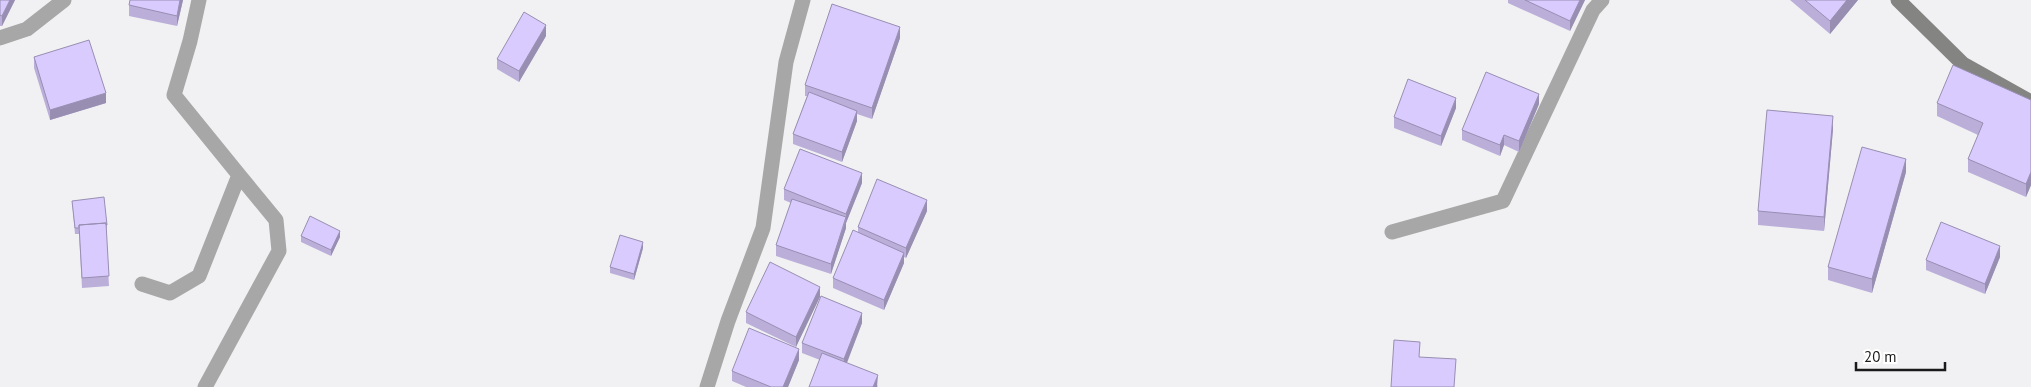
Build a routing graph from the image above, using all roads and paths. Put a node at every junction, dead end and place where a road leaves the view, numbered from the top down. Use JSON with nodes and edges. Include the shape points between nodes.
{"nodes":[{"id":1,"x":64,"y":0,"type":"edge"},
{"id":2,"x":199,"y":0,"type":"edge"},
{"id":3,"x":803,"y":0,"type":"edge"},
{"id":4,"x":1602,"y":0,"type":"edge"},
{"id":5,"x":1898,"y":0,"type":"edge"},
{"id":6,"x":0,"y":38,"type":"edge"},
{"id":7,"x":2031,"y":102,"type":"edge"},
{"id":8,"x":239,"y":175,"type":"junction"},
{"id":9,"x":1392,"y":232,"type":"dead end"},
{"id":10,"x":142,"y":284,"type":"dead end"},
{"id":11,"x":205,"y":387,"type":"edge"},
{"id":12,"x":706,"y":387,"type":"edge"}],
"edges":[{"from":1,"to":6,"type":"street","via":[[27,30]]},
{"from":2,"to":8,"type":"street","via":[[174,95]]},
{"from":3,"to":12,"type":"street","via":[[786,62],[763,228]]},
{"from":4,"to":9,"type":"street","via":[[1593,10],[1503,201]]},
{"from":5,"to":7,"type":"street","via":[[1963,64]]},
{"from":8,"to":10,"type":"street","via":[[199,276],[170,293]]},
{"from":8,"to":11,"type":"street","via":[[276,220],[279,251]]}]}
